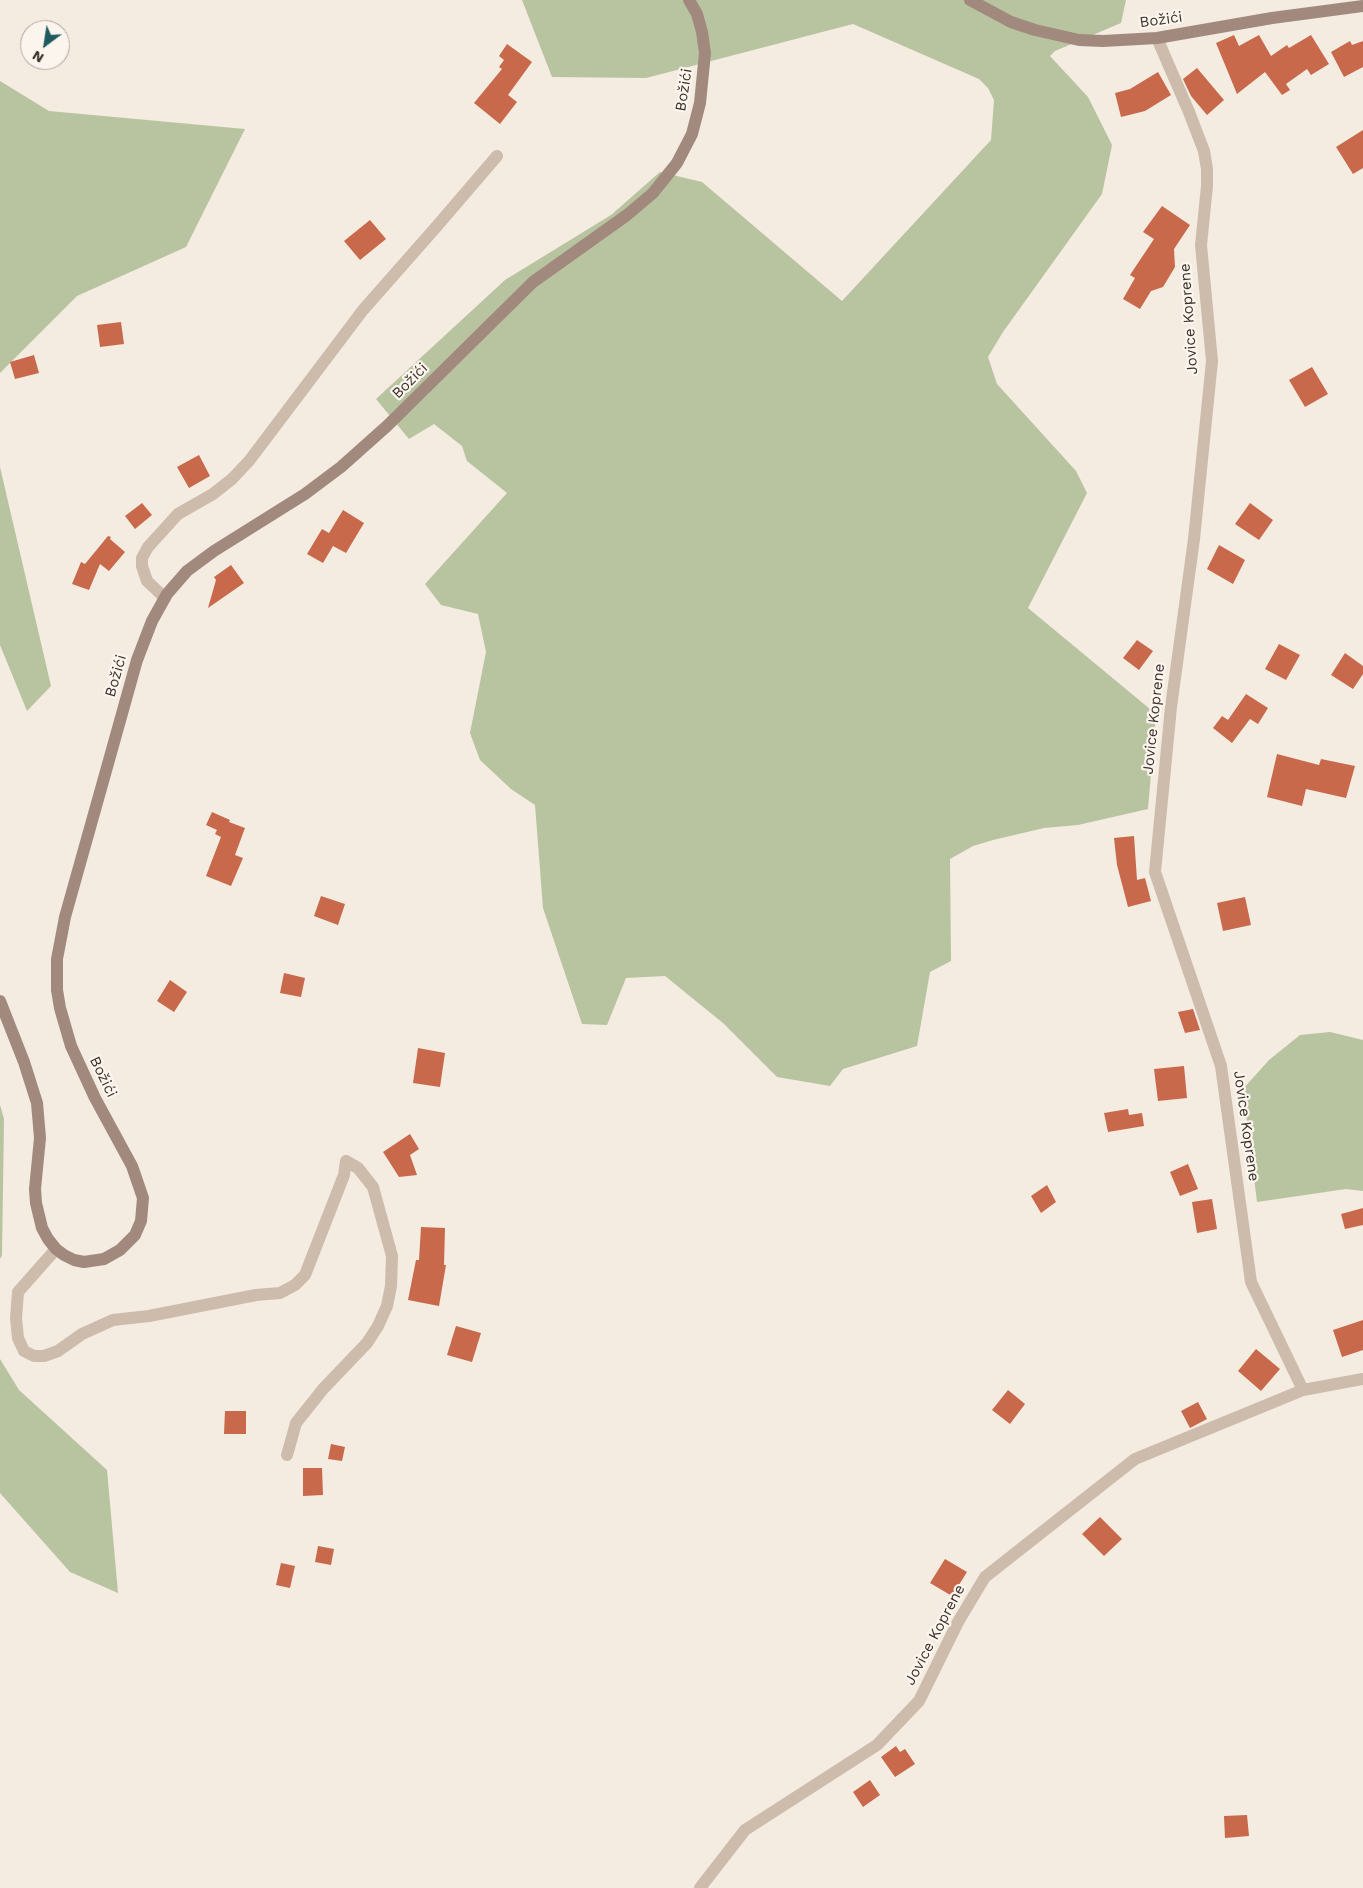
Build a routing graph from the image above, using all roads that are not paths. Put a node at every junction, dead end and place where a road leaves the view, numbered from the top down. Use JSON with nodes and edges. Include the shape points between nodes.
{"nodes":[{"id":1,"x":689,"y":0,"type":"edge"},
{"id":2,"x":970,"y":0,"type":"edge"},
{"id":3,"x":1363,"y":6,"type":"edge"},
{"id":4,"x":1157,"y":38,"type":"junction"},
{"id":5,"x":496,"y":156,"type":"dead end"},
{"id":6,"x":164,"y":598,"type":"junction"},
{"id":7,"x":0,"y":1002,"type":"edge"},
{"id":8,"x":56,"y":1249,"type":"junction"},
{"id":9,"x":1363,"y":1379,"type":"edge"},
{"id":10,"x":1303,"y":1390,"type":"junction"},
{"id":11,"x":286,"y":1455,"type":"dead end"},
{"id":12,"x":700,"y":1888,"type":"edge"}],
"edges":[{"from":1,"to":6,"type":"main road","name":"Božići","via":[[697,14],[705,53],[700,103],[692,134],[677,163],[653,194],[533,282],[388,426],[341,466],[305,494],[198,562]]},
{"from":2,"to":4,"type":"main road","name":"Božići","via":[[1011,22],[1062,37],[1103,41]]},
{"from":3,"to":4,"type":"main road","name":"Božići"},
{"from":4,"to":10,"type":"street","name":"Jovice Koprene","via":[[1192,120],[1207,169],[1201,245],[1212,362],[1155,872],[1221,1066],[1251,1282]]},
{"from":5,"to":6,"type":"street","via":[[363,310],[249,461],[213,494],[178,514],[148,547],[142,566],[147,580]]},
{"from":6,"to":8,"type":"main road","name":"Božići","via":[[137,660],[65,917],[56,973],[60,1008],[71,1046],[139,1184],[143,1198],[141,1221],[128,1244],[104,1259],[74,1260]]},
{"from":7,"to":8,"type":"main road","name":"Božići","via":[[37,1103],[40,1138],[37,1209],[42,1228]]},
{"from":8,"to":11,"type":"street","via":[[18,1292],[18,1338],[24,1352],[34,1356],[58,1351],[82,1334],[113,1320],[256,1294],[280,1293],[296,1285],[305,1275],[344,1176],[346,1160],[358,1168],[373,1187],[392,1256],[391,1286],[386,1306],[367,1343],[296,1423]]},
{"from":9,"to":10,"type":"street","name":"Jovice Koprene"},
{"from":10,"to":12,"type":"street","name":"Jovice Koprene","via":[[1135,1459],[985,1577],[958,1622],[919,1701],[877,1745],[745,1830]]}]}
